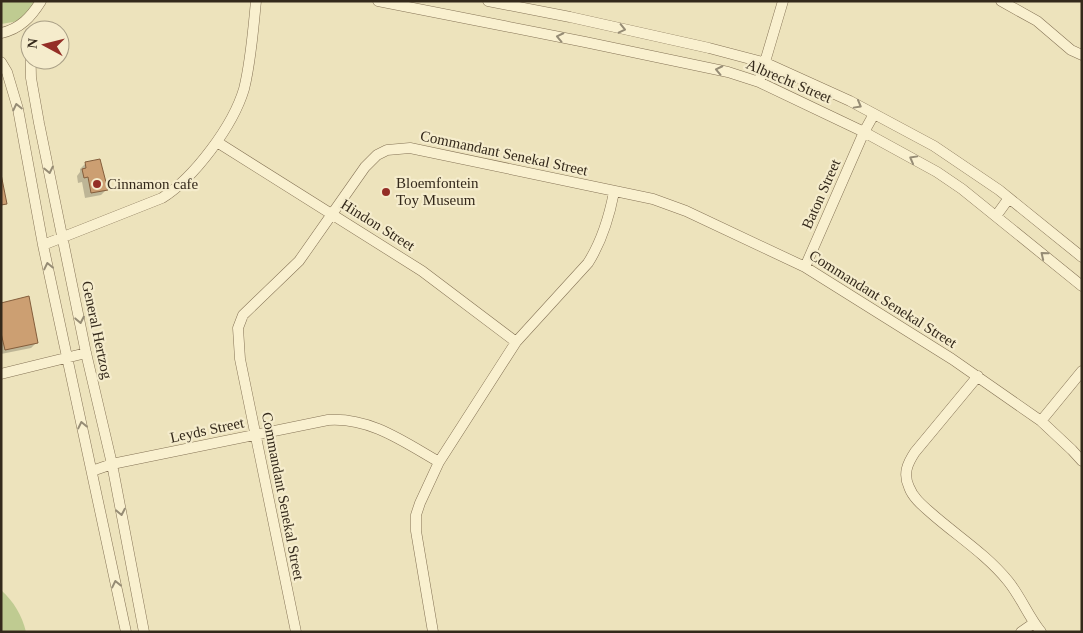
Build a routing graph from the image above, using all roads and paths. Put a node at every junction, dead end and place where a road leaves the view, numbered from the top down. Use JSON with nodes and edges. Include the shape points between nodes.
{"nodes":[{"id":1,"x":41,"y":1,"type":"edge"},
{"id":2,"x":256,"y":1,"type":"edge"},
{"id":3,"x":378,"y":1,"type":"edge"},
{"id":4,"x":488,"y":1,"type":"edge"},
{"id":5,"x":783,"y":1,"type":"edge"},
{"id":6,"x":1001,"y":1,"type":"edge"},
{"id":7,"x":32,"y":14,"type":"junction"},
{"id":8,"x":31,"y":20,"type":"edge"},
{"id":9,"x":1,"y":33,"type":"edge"},
{"id":10,"x":1082,"y":55,"type":"edge"},
{"id":11,"x":1,"y":62,"type":"edge"},
{"id":12,"x":766,"y":62,"type":"junction"},
{"id":13,"x":31,"y":70,"type":"edge"},
{"id":14,"x":759,"y":82,"type":"junction"},
{"id":15,"x":874,"y":114,"type":"junction"},
{"id":16,"x":864,"y":132,"type":"junction"},
{"id":17,"x":217,"y":142,"type":"junction"},
{"id":18,"x":614,"y":192,"type":"junction"},
{"id":19,"x":1009,"y":198,"type":"junction"},
{"id":20,"x":331,"y":213,"type":"junction"},
{"id":21,"x":996,"y":216,"type":"junction"},
{"id":22,"x":63,"y":238,"type":"junction"},
{"id":23,"x":43,"y":245,"type":"junction"},
{"id":24,"x":1082,"y":257,"type":"edge"},
{"id":25,"x":805,"y":267,"type":"junction"},
{"id":26,"x":1082,"y":286,"type":"edge"},
{"id":27,"x":516,"y":342,"type":"junction"},
{"id":28,"x":86,"y":353,"type":"junction"},
{"id":29,"x":68,"y":357,"type":"junction"},
{"id":30,"x":1082,"y":371,"type":"edge"},
{"id":31,"x":1,"y":374,"type":"edge"},
{"id":32,"x":978,"y":376,"type":"junction"},
{"id":33,"x":1041,"y":421,"type":"junction"},
{"id":34,"x":256,"y":435,"type":"junction"},
{"id":35,"x":1082,"y":461,"type":"edge"},
{"id":36,"x":439,"y":462,"type":"junction"},
{"id":37,"x":112,"y":464,"type":"junction"},
{"id":38,"x":92,"y":471,"type":"junction"},
{"id":39,"x":1034,"y":623,"type":"junction"},
{"id":40,"x":126,"y":632,"type":"edge"},
{"id":41,"x":144,"y":632,"type":"edge"},
{"id":42,"x":296,"y":632,"type":"edge"},
{"id":43,"x":433,"y":632,"type":"edge"},
{"id":44,"x":1021,"y":632,"type":"edge"},
{"id":45,"x":1041,"y":632,"type":"edge"}],
"edges":[{"from":1,"to":7,"type":"street"},
{"from":2,"to":17,"type":"street","via":[[249,68],[243,92]]},
{"from":14,"to":3,"type":"street","name":"Albrecht Street","one_way":true,"via":[[728,72]]},
{"from":4,"to":12,"type":"street","name":"Albrecht Street","one_way":true},
{"from":5,"to":12,"type":"street"},
{"from":6,"to":10,"type":"street","via":[[1037,21],[1071,50]]},
{"from":7,"to":8,"type":"street","name":"General Hertzog"},
{"from":7,"to":9,"type":"street","via":[[16,28]]},
{"from":23,"to":11,"type":"street","one_way":true,"via":[[18,109]]},
{"from":12,"to":14,"type":"street"},
{"from":12,"to":15,"type":"street","name":"Albrecht Street","one_way":true},
{"from":13,"to":22,"type":"street","name":"General Hertzog","one_way":true},
{"from":14,"to":16,"type":"street","name":"Albrecht Street"},
{"from":15,"to":16,"type":"street","name":"Baton Street"},
{"from":15,"to":19,"type":"street","name":"Albrecht Street","via":[[934,146]]},
{"from":21,"to":16,"type":"street","name":"Albrecht Street","one_way":true,"via":[[937,172]]},
{"from":16,"to":25,"type":"street","name":"Baton Street"},
{"from":17,"to":20,"type":"street","name":"Hindon Street"},
{"from":17,"to":22,"type":"street","via":[[176,190]]},
{"from":18,"to":20,"type":"street","name":"Commandant Senekal Street","via":[[455,156],[398,148],[377,155]]},
{"from":18,"to":25,"type":"street","name":"Commandant Senekal Street","via":[[653,199],[686,211]]},
{"from":18,"to":27,"type":"street","via":[[610,214],[588,263]]},
{"from":19,"to":21,"type":"street"},
{"from":19,"to":24,"type":"street","name":"Albrecht Street"},
{"from":20,"to":27,"type":"street","name":"Hindon Street","via":[[422,271]]},
{"from":20,"to":34,"type":"street","name":"Commandant Senekal Street","via":[[299,261],[243,315],[238,328],[240,359]]},
{"from":26,"to":21,"type":"street","name":"Albrecht Street","one_way":true},
{"from":22,"to":23,"type":"street"},
{"from":22,"to":28,"type":"street","name":"General Hertzog","one_way":true},
{"from":29,"to":23,"type":"street","one_way":true},
{"from":25,"to":32,"type":"street","name":"Commandant Senekal Street"},
{"from":27,"to":36,"type":"street"},
{"from":28,"to":29,"type":"street"},
{"from":28,"to":37,"type":"street","name":"General Hertzog"},
{"from":29,"to":31,"type":"street"},
{"from":38,"to":29,"type":"street","one_way":true},
{"from":30,"to":33,"type":"street"},
{"from":32,"to":33,"type":"street","name":"Commandant Senekal Street"},
{"from":32,"to":39,"type":"street","via":[[915,452],[908,463],[906,478],[909,489],[935,517],[988,558],[1009,581]]},
{"from":33,"to":35,"type":"street","name":"Commandant Senekal Street"},
{"from":34,"to":36,"type":"street","name":"Leyds Street","via":[[328,420],[356,421],[384,431]]},
{"from":34,"to":37,"type":"street","name":"Leyds Street"},
{"from":34,"to":42,"type":"street","name":"Commandant Senekal Street"},
{"from":36,"to":43,"type":"street","via":[[416,516]]},
{"from":37,"to":38,"type":"street","name":"Leyds Street"},
{"from":37,"to":41,"type":"street","name":"General Hertzog","one_way":true},
{"from":40,"to":38,"type":"street","one_way":true},
{"from":39,"to":44,"type":"street"},
{"from":39,"to":45,"type":"street"}]}
